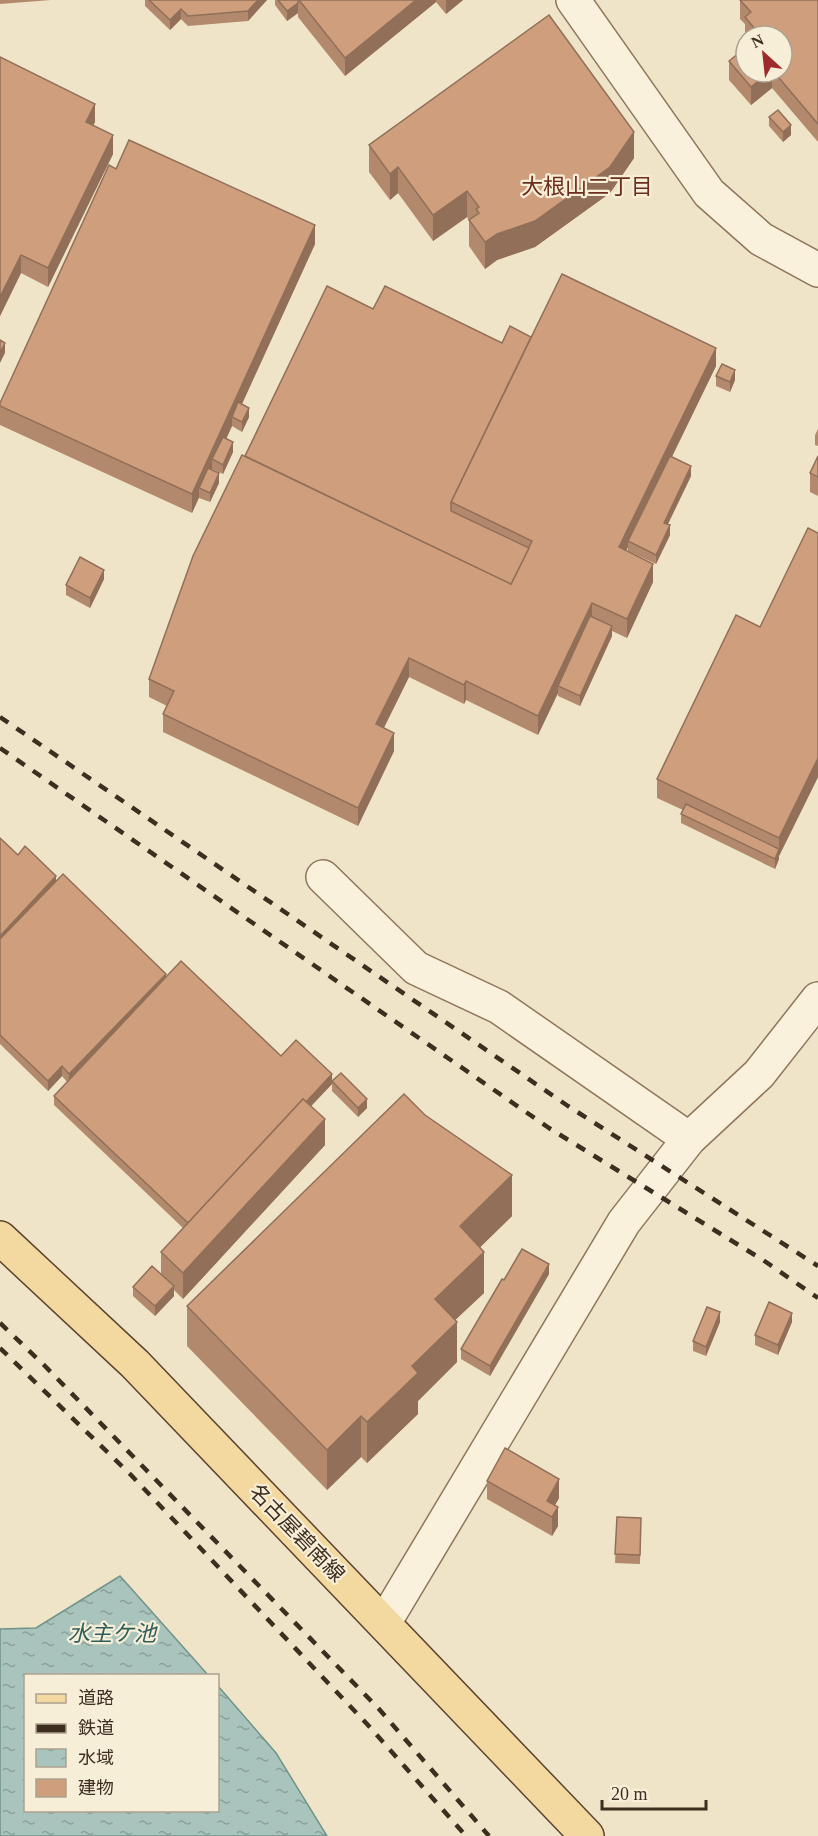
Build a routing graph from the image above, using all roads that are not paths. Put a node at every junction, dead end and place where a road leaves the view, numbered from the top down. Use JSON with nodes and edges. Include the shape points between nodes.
{"nodes":[{"id":1,"x":573,"y":0,"type":"edge"},
{"id":2,"x":818,"y":270,"type":"edge"},
{"id":3,"x":323,"y":878,"type":"dead end"},
{"id":4,"x":818,"y":999,"type":"edge"},
{"id":5,"x":688,"y":1139,"type":"junction"},
{"id":6,"x":0,"y":1238,"type":"edge"},
{"id":7,"x":384,"y":1623,"type":"junction"},
{"id":8,"x":587,"y":1836,"type":"edge"}],
"edges":[{"from":1,"to":2,"type":"street","via":[[709,193],[761,239]]},
{"from":3,"to":5,"type":"street","via":[[416,968],[499,1007]]},
{"from":4,"to":5,"type":"street","via":[[759,1074]]},
{"from":5,"to":7,"type":"street","via":[[624,1222]]},
{"from":6,"to":7,"type":"main road","name":"名古屋碧南線","via":[[135,1364]]},
{"from":7,"to":8,"type":"main road","name":"名古屋碧南線"}]}
